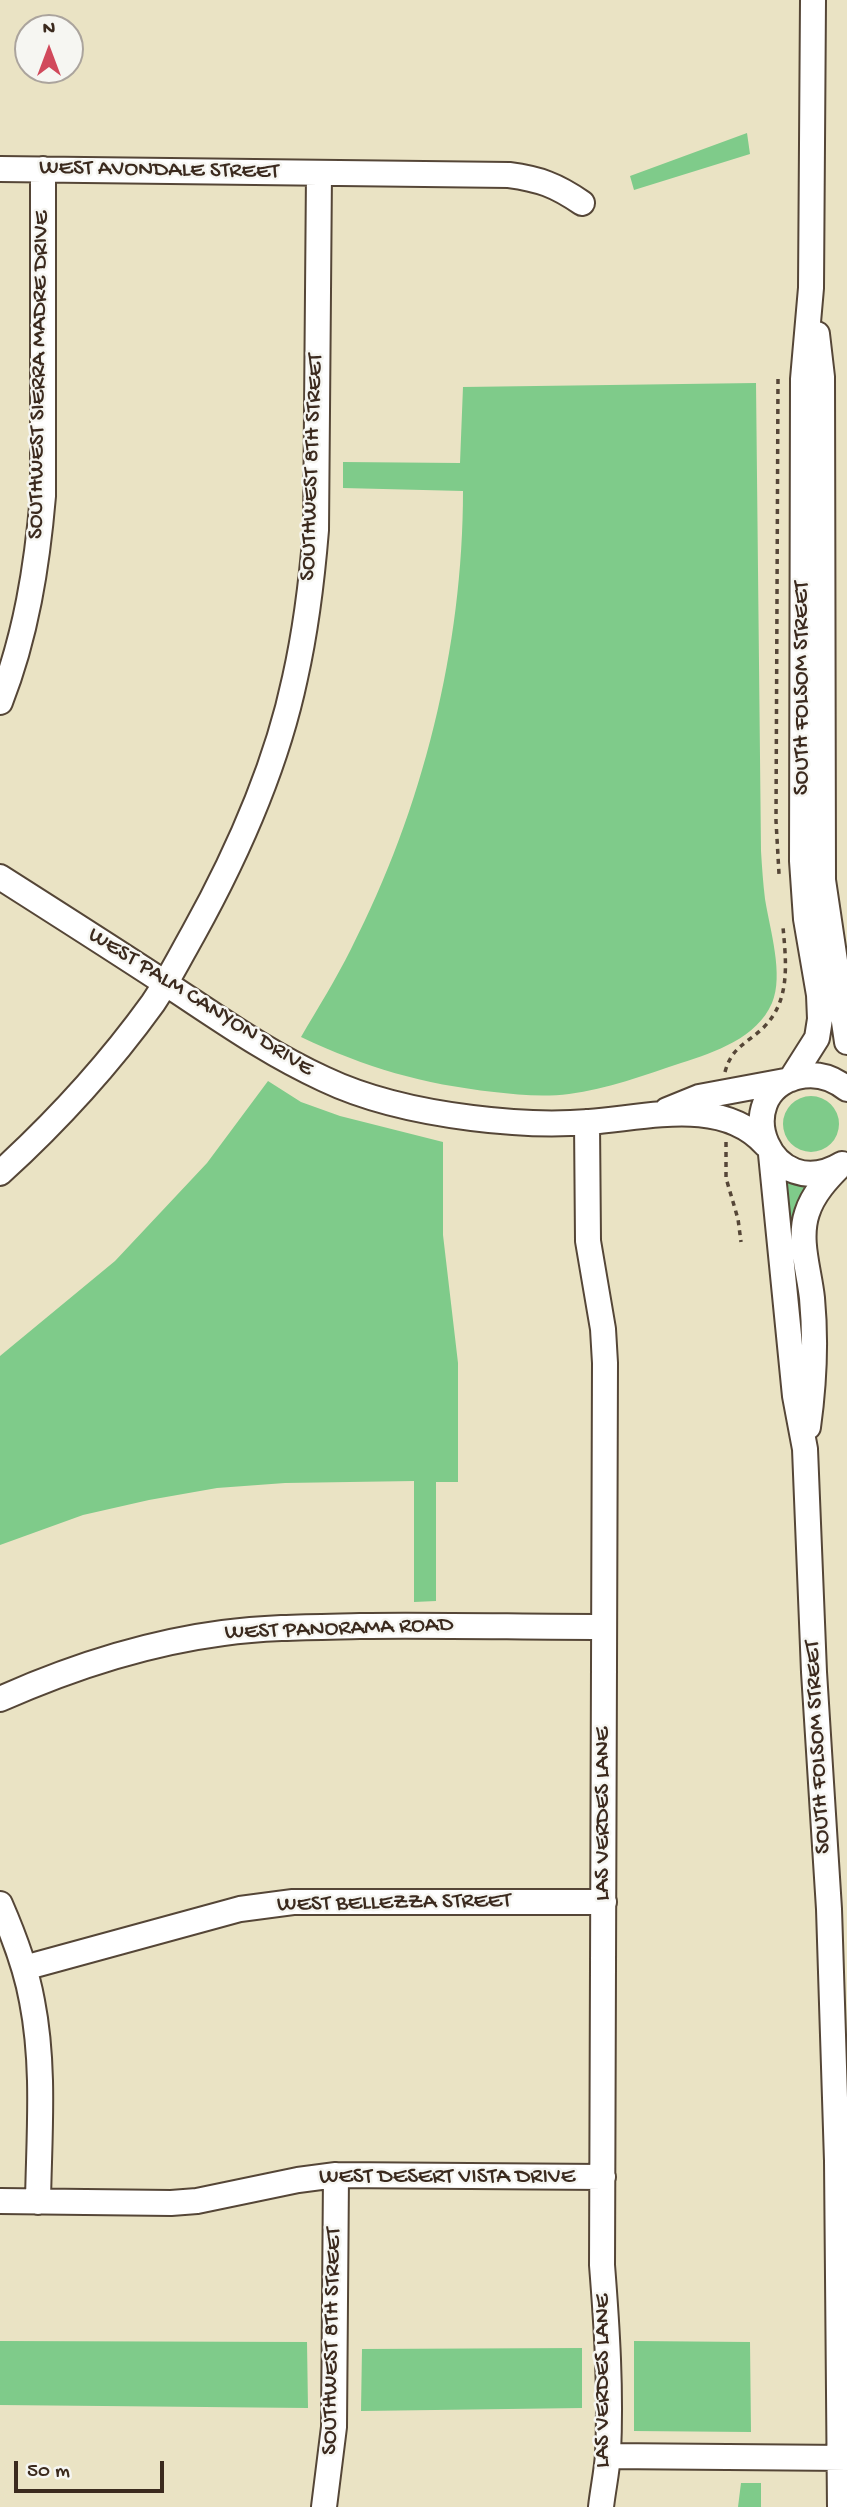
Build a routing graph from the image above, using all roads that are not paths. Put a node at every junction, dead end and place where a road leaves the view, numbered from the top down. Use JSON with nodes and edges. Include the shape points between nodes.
{"nodes":[{"id":1,"x":813,"y":0,"type":"edge"},
{"id":2,"x":0,"y":169,"type":"edge"},
{"id":3,"x":43,"y":169,"type":"junction"},
{"id":4,"x":318,"y":173,"type":"junction"},
{"id":5,"x":582,"y":203,"type":"dead end"},
{"id":6,"x":811,"y":288,"type":"junction"},
{"id":7,"x":0,"y":702,"type":"edge"},
{"id":8,"x":0,"y":877,"type":"edge"},
{"id":9,"x":165,"y":984,"type":"junction"},
{"id":10,"x":847,"y":1042,"type":"edge"},
{"id":11,"x":788,"y":1080,"type":"junction"},
{"id":12,"x":847,"y":1089,"type":"edge"},
{"id":13,"x":660,"y":1113,"type":"junction"},
{"id":14,"x":587,"y":1122,"type":"junction"},
{"id":15,"x":768,"y":1149,"type":"junction"},
{"id":16,"x":844,"y":1162,"type":"edge"},
{"id":17,"x":0,"y":1173,"type":"edge"},
{"id":18,"x":805,"y":1449,"type":"junction"},
{"id":19,"x":604,"y":1627,"type":"junction"},
{"id":20,"x":0,"y":1699,"type":"edge"},
{"id":21,"x":604,"y":1902,"type":"junction"},
{"id":22,"x":0,"y":1904,"type":"edge"},
{"id":23,"x":24,"y":1968,"type":"junction"},
{"id":24,"x":336,"y":2175,"type":"junction"},
{"id":25,"x":603,"y":2177,"type":"junction"},
{"id":26,"x":0,"y":2201,"type":"edge"},
{"id":27,"x":38,"y":2202,"type":"junction"},
{"id":28,"x":608,"y":2456,"type":"junction"},
{"id":29,"x":843,"y":2458,"type":"edge"},
{"id":30,"x":324,"y":2507,"type":"edge"},
{"id":31,"x":601,"y":2507,"type":"edge"},
{"id":32,"x":840,"y":2507,"type":"edge"}],
"edges":[{"from":1,"to":6,"type":"street","name":"SOUTH FOLSOM STREET"},
{"from":2,"to":3,"type":"street","name":"WEST AVONDALE STREET"},
{"from":3,"to":4,"type":"street","name":"WEST AVONDALE STREET"},
{"from":3,"to":7,"type":"street","name":"SOUTHWEST SIERRA MADRE DRIVE","via":[[43,496],[28,610]]},
{"from":4,"to":5,"type":"street","name":"WEST AVONDALE STREET","via":[[509,175],[560,187]]},
{"from":4,"to":9,"type":"street","name":"SOUTHWEST 8TH STREET","via":[[316,530],[295,678],[258,803],[223,880]]},
{"from":6,"to":10,"type":"street","name":"SOUTH FOLSOM STREET","via":[[822,377],[823,880]]},
{"from":6,"to":11,"type":"street","name":"SOUTH FOLSOM STREET","via":[[803,379],[802,861],[820,1019],[812,1047]]},
{"from":8,"to":9,"type":"street","name":"WEST PALM CANYON DRIVE"},
{"from":9,"to":14,"type":"street","name":"WEST PALM CANYON DRIVE","via":[[288,1061],[326,1080],[393,1103],[514,1124]]},
{"from":9,"to":17,"type":"street","name":"SOUTHWEST 8TH STREET","via":[[62,1112]]},
{"from":11,"to":12,"type":"street","name":"WEST PALM CANYON DRIVE","via":[[822,1075]]},
{"from":11,"to":13,"type":"street","name":"WEST PALM CANYON DRIVE","via":[[699,1097]]},
{"from":11,"to":15,"type":"street","name":"SOUTH FOLSOM STREET","via":[[766,1102],[762,1130]]},
{"from":13,"to":14,"type":"street","name":"WEST PALM CANYON DRIVE"},
{"from":13,"to":15,"type":"street","name":"WEST PALM CANYON DRIVE","via":[[726,1118],[755,1133]]},
{"from":14,"to":19,"type":"street","name":"LAS VERDES LANE","via":[[589,1241],[605,1363]]},
{"from":15,"to":16,"type":"street","name":"WEST PALM CANYON DRIVE","via":[[796,1172],[827,1172]]},
{"from":15,"to":18,"type":"street","name":"SOUTH FOLSOM STREET"},
{"from":16,"to":18,"type":"street","name":"SOUTH FOLSOM STREET","via":[[813,1198],[804,1229],[814,1339]]},
{"from":18,"to":29,"type":"street","name":"SOUTH FOLSOM STREET","via":[[830,1909]]},
{"from":19,"to":20,"type":"street","name":"WEST PANORAMA ROAD","via":[[276,1627],[222,1633],[103,1660]]},
{"from":19,"to":21,"type":"street","name":"LAS VERDES LANE"},
{"from":21,"to":23,"type":"street","name":"WEST BELLEZZA STREET","via":[[293,1902],[240,1909]]},
{"from":21,"to":25,"type":"street","name":"LAS VERDES LANE"},
{"from":22,"to":23,"type":"street"},
{"from":23,"to":27,"type":"street","via":[[38,2049]]},
{"from":24,"to":25,"type":"street","name":"WEST DESERT VISTA DRIVE"},
{"from":24,"to":27,"type":"street","name":"WEST DESERT VISTA DRIVE","via":[[197,2201]]},
{"from":24,"to":30,"type":"street","name":"SOUTHWEST 8TH STREET","via":[[334,2427]]},
{"from":25,"to":28,"type":"street","name":"LAS VERDES LANE"},
{"from":26,"to":27,"type":"street","name":"WEST DESERT VISTA DRIVE"},
{"from":28,"to":29,"type":"street"},
{"from":28,"to":31,"type":"street","name":"LAS VERDES LANE"},
{"from":29,"to":32,"type":"street","name":"SOUTH FOLSOM STREET"}]}
